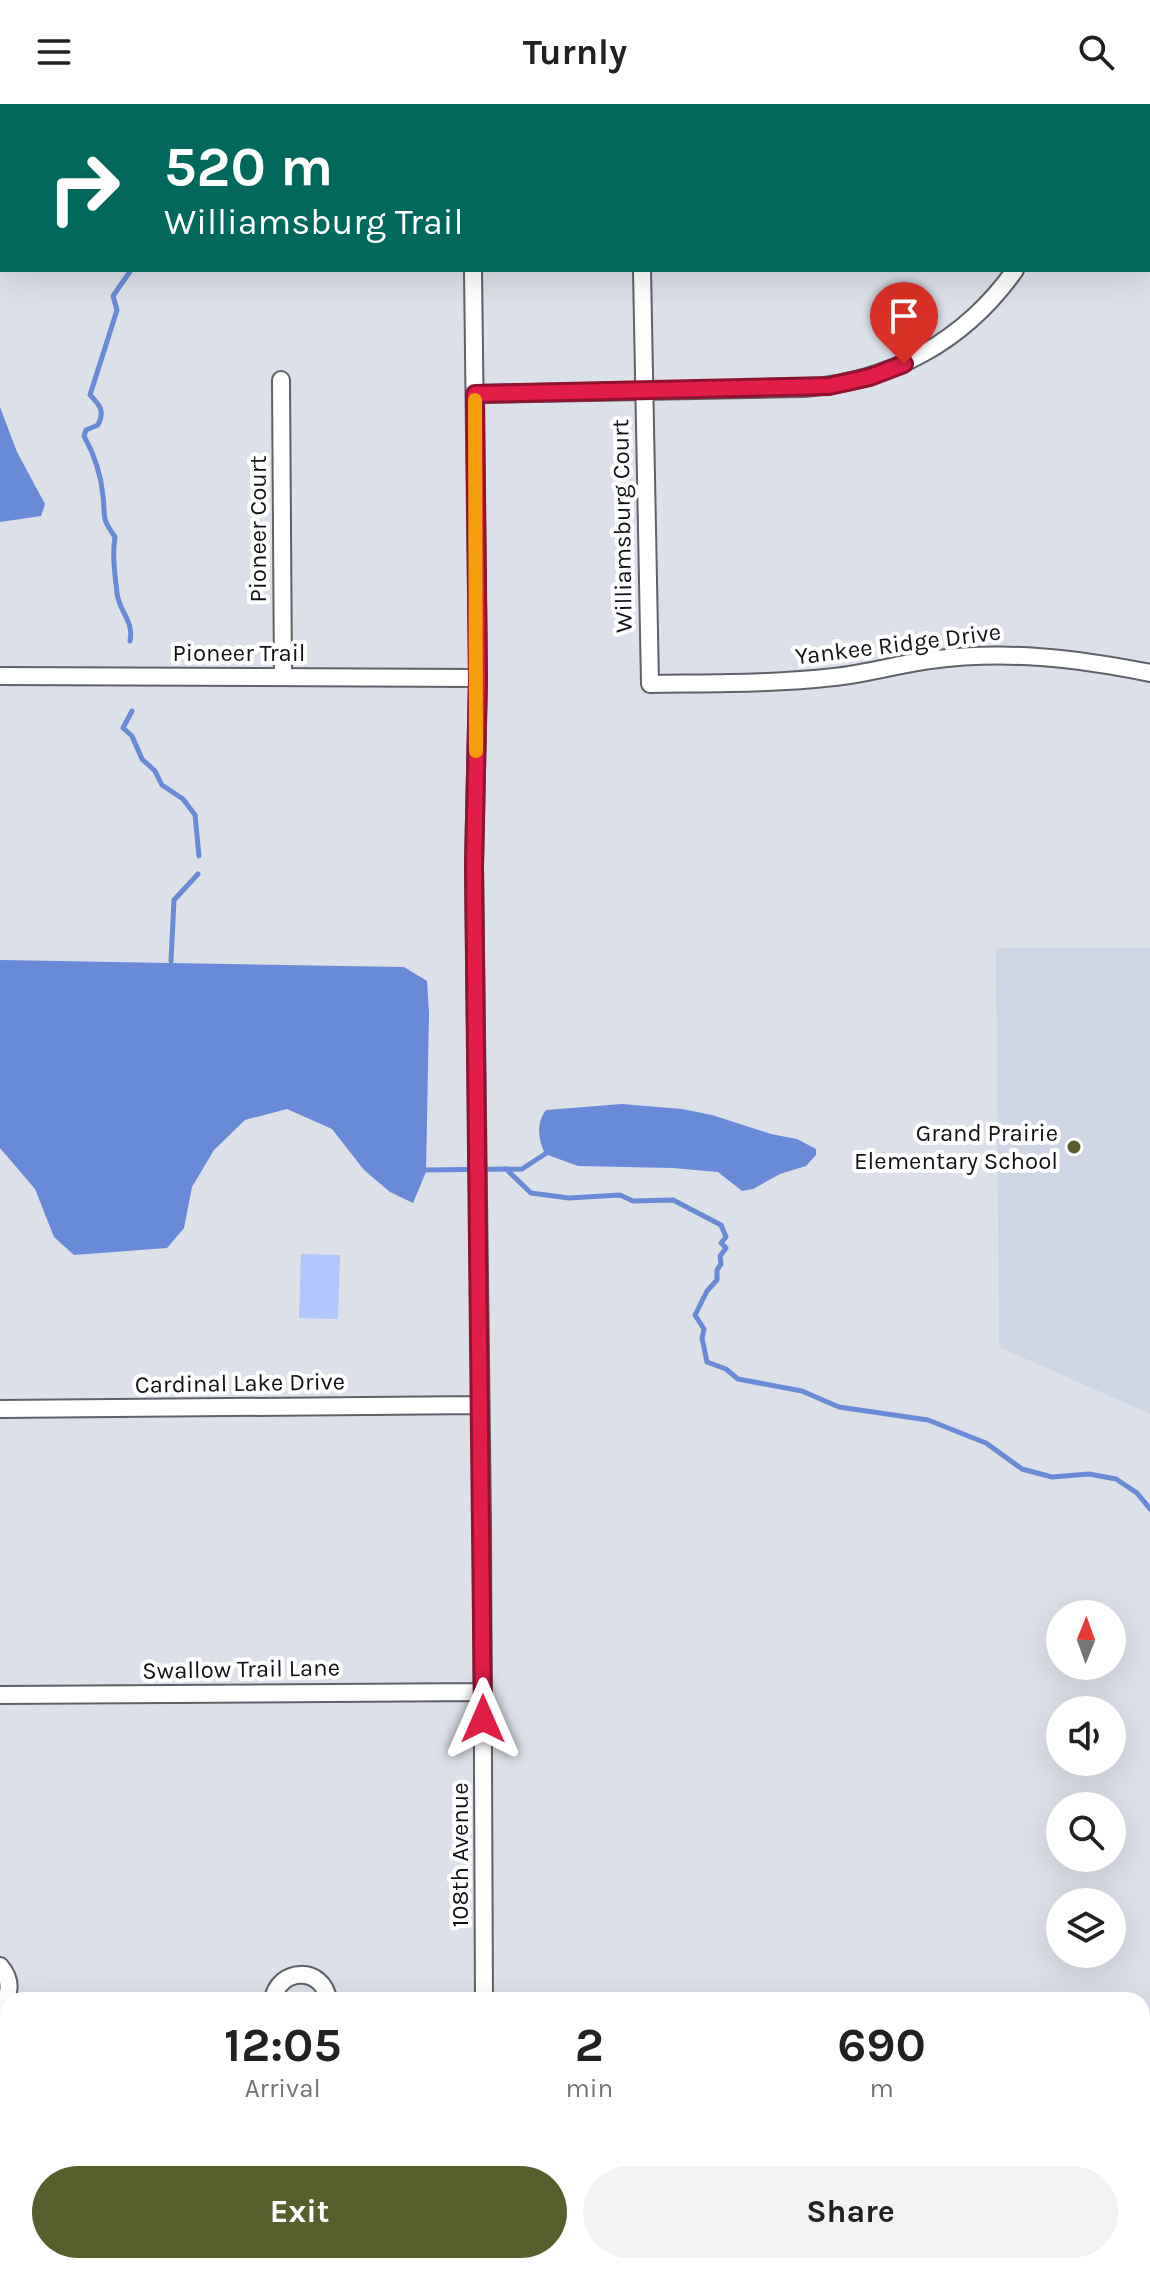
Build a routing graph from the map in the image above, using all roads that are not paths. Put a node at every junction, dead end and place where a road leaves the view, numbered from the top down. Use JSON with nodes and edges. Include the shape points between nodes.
{"nodes":[{"id":1,"x":473,"y":272,"type":"edge"},
{"id":2,"x":642,"y":272,"type":"edge"},
{"id":3,"x":1014,"y":272,"type":"edge"},
{"id":4,"x":281,"y":380,"type":"dead end"},
{"id":5,"x":642,"y":391,"type":"junction"},
{"id":6,"x":475,"y":394,"type":"junction"},
{"id":7,"x":1150,"y":673,"type":"edge"},
{"id":8,"x":0,"y":676,"type":"edge"},
{"id":9,"x":283,"y":677,"type":"junction"},
{"id":10,"x":478,"y":678,"type":"junction"},
{"id":11,"x":650,"y":684,"type":"joint"},
{"id":12,"x":480,"y":1405,"type":"junction"},
{"id":13,"x":0,"y":1409,"type":"edge"},
{"id":14,"x":483,"y":1692,"type":"junction"},
{"id":15,"x":0,"y":1695,"type":"edge"},
{"id":16,"x":0,"y":1966,"type":"edge"},
{"id":17,"x":9,"y":1992,"type":"edge"},
{"id":18,"x":275,"y":1992,"type":"edge"},
{"id":19,"x":326,"y":1992,"type":"edge"},
{"id":20,"x":484,"y":1992,"type":"edge"}],
"edges":[{"from":1,"to":6,"type":"street","name":"108th Avenue"},
{"from":2,"to":5,"type":"street","name":"Williamsburg Court"},
{"from":3,"to":5,"type":"street","via":[[999,293],[945,342],[870,377],[804,388]]},
{"from":4,"to":9,"type":"street","name":"Pioneer Court"},
{"from":5,"to":6,"type":"street"},
{"from":5,"to":11,"type":"street","name":"Williamsburg Court"},
{"from":6,"to":10,"type":"street","name":"108th Avenue"},
{"from":7,"to":11,"type":"street","name":"Yankee Ridge Drive","via":[[1088,660],[1012,654],[932,659],[793,681]]},
{"from":8,"to":9,"type":"street","name":"Pioneer Trail"},
{"from":9,"to":10,"type":"street","name":"Pioneer Trail"},
{"from":10,"to":12,"type":"street","name":"108th Avenue","via":[[474,866]]},
{"from":12,"to":13,"type":"street","name":"Cardinal Lake Drive"},
{"from":12,"to":14,"type":"street","name":"108th Avenue"},
{"from":14,"to":15,"type":"street","name":"Swallow Trail Lane"},
{"from":14,"to":20,"type":"street","name":"108th Avenue"},
{"from":16,"to":17,"type":"street"},
{"from":18,"to":19,"type":"street","via":[[283,1980],[300,1973],[318,1979]]}]}
